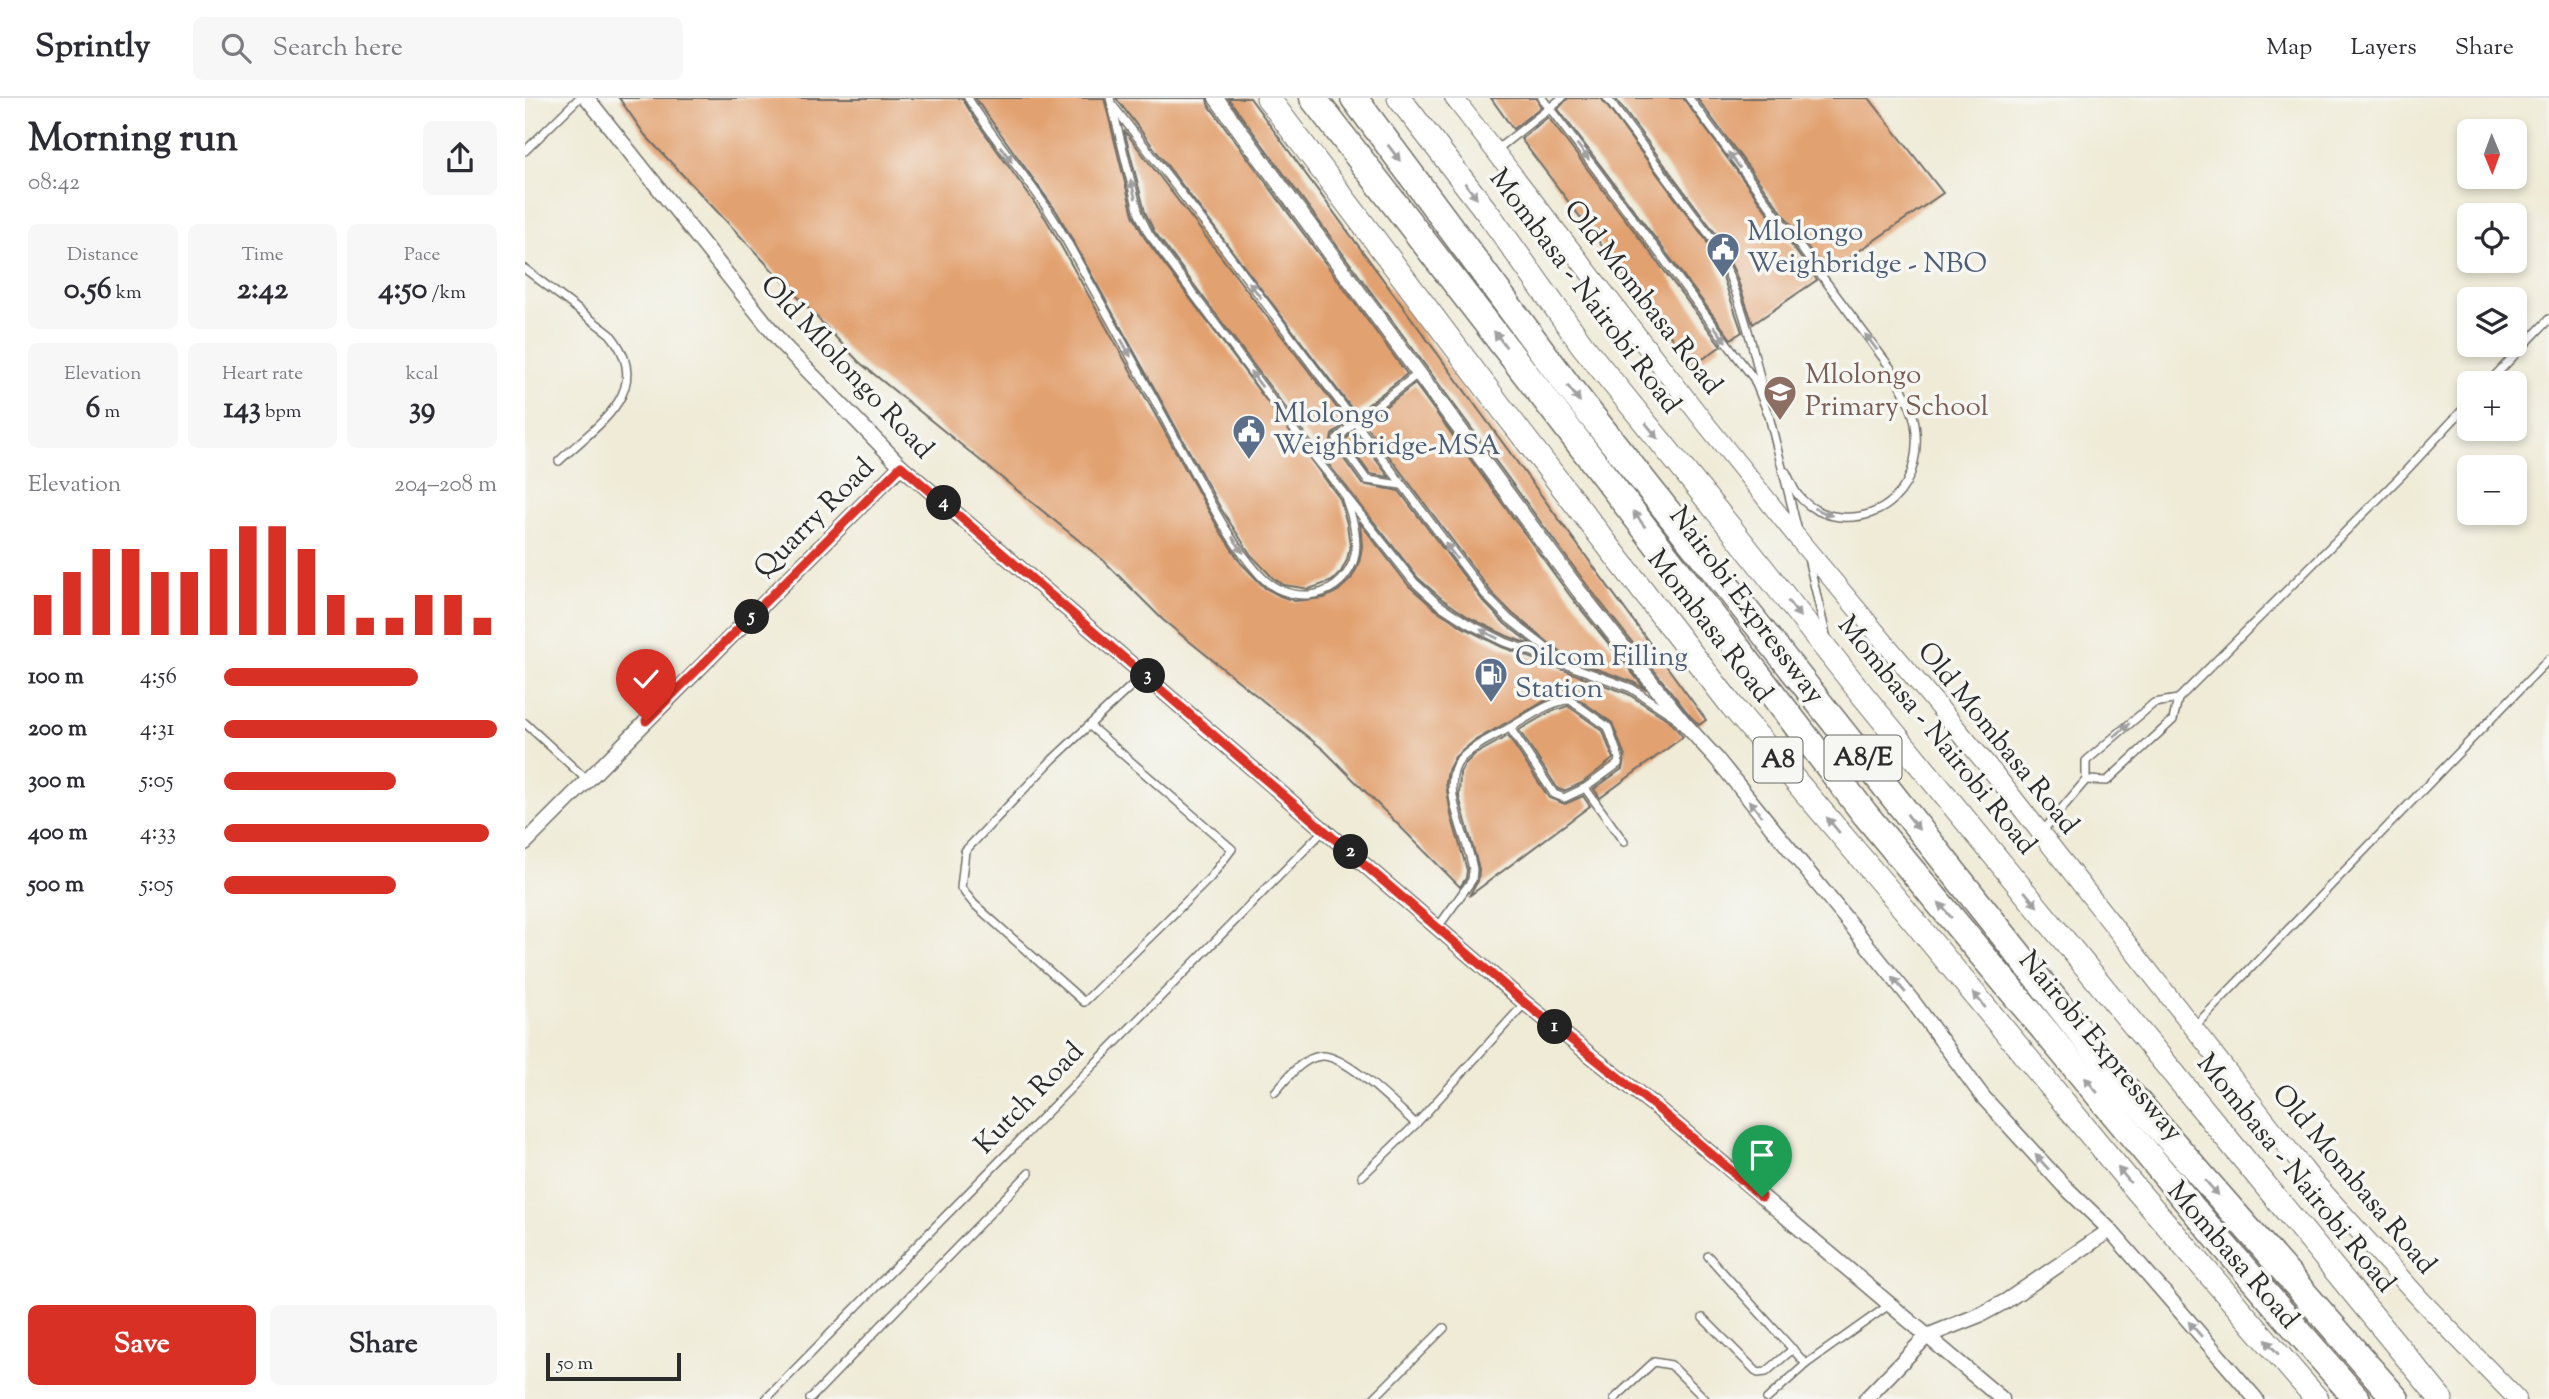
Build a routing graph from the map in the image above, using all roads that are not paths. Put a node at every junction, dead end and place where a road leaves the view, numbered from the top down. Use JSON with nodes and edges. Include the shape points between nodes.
{"nodes":[{"id":1,"x":579,"y":98,"type":"edge"},
{"id":2,"x":587,"y":98,"type":"edge"},
{"id":3,"x":968,"y":98,"type":"edge"},
{"id":4,"x":1216,"y":98,"type":"edge"},
{"id":5,"x":1268,"y":98,"type":"edge"},
{"id":6,"x":1313,"y":98,"type":"edge"},
{"id":7,"x":1354,"y":98,"type":"edge"},
{"id":8,"x":1399,"y":98,"type":"edge"},
{"id":9,"x":1454,"y":98,"type":"edge"},
{"id":10,"x":1542,"y":98,"type":"edge"},
{"id":11,"x":1562,"y":98,"type":"edge"},
{"id":12,"x":1607,"y":98,"type":"edge"},
{"id":13,"x":1689,"y":98,"type":"edge"},
{"id":14,"x":1111,"y":101,"type":"edge"},
{"id":15,"x":1550,"y":109,"type":"junction"},
{"id":16,"x":525,"y":151,"type":"edge"},
{"id":17,"x":1494,"y":151,"type":"junction"},
{"id":18,"x":525,"y":269,"type":"edge"},
{"id":19,"x":2549,"y":319,"type":"edge"},
{"id":20,"x":2499,"y":371,"type":"edge"},
{"id":21,"x":1419,"y":373,"type":"junction"},
{"id":22,"x":1769,"y":416,"type":"junction"},
{"id":23,"x":2457,"y":417,"type":"edge"},
{"id":24,"x":1354,"y":423,"type":"junction"},
{"id":25,"x":559,"y":461,"type":"dead end"},
{"id":26,"x":1780,"y":462,"type":"junction"},
{"id":27,"x":901,"y":466,"type":"junction"},
{"id":28,"x":1401,"y":485,"type":"junction"},
{"id":29,"x":1343,"y":493,"type":"junction"},
{"id":30,"x":1805,"y":547,"type":"junction"},
{"id":31,"x":2549,"y":659,"type":"edge"},
{"id":32,"x":1569,"y":666,"type":"junction"},
{"id":33,"x":1145,"y":673,"type":"junction"},
{"id":34,"x":1861,"y":693,"type":"junction"},
{"id":35,"x":2178,"y":699,"type":"junction"},
{"id":36,"x":525,"y":723,"type":"edge"},
{"id":37,"x":1684,"y":723,"type":"junction"},
{"id":38,"x":1090,"y":726,"type":"junction"},
{"id":39,"x":1510,"y":728,"type":"junction"},
{"id":40,"x":2086,"y":779,"type":"junction"},
{"id":41,"x":587,"y":780,"type":"junction"},
{"id":42,"x":1585,"y":788,"type":"junction"},
{"id":43,"x":1325,"y":828,"type":"junction"},
{"id":44,"x":2041,"y":833,"type":"junction"},
{"id":45,"x":1624,"y":842,"type":"dead end"},
{"id":46,"x":525,"y":843,"type":"edge"},
{"id":47,"x":1438,"y":927,"type":"junction"},
{"id":48,"x":1525,"y":1003,"type":"junction"},
{"id":49,"x":2194,"y":1027,"type":"junction"},
{"id":50,"x":1275,"y":1092,"type":"dead end"},
{"id":51,"x":1416,"y":1124,"type":"junction"},
{"id":52,"x":1029,"y":1173,"type":"dead end"},
{"id":53,"x":1362,"y":1176,"type":"dead end"},
{"id":54,"x":2110,"y":1230,"type":"junction"},
{"id":55,"x":1708,"y":1256,"type":"dead end"},
{"id":56,"x":1889,"y":1306,"type":"junction"},
{"id":57,"x":1703,"y":1318,"type":"dead end"},
{"id":58,"x":1444,"y":1328,"type":"dead end"},
{"id":59,"x":1927,"y":1336,"type":"junction"},
{"id":60,"x":1793,"y":1349,"type":"junction"},
{"id":61,"x":1806,"y":1364,"type":"junction"},
{"id":62,"x":767,"y":1398,"type":"edge"},
{"id":63,"x":810,"y":1399,"type":"edge"},
{"id":64,"x":1373,"y":1399,"type":"edge"},
{"id":65,"x":1614,"y":1399,"type":"edge"},
{"id":66,"x":1705,"y":1399,"type":"edge"},
{"id":67,"x":1767,"y":1399,"type":"edge"},
{"id":68,"x":1866,"y":1399,"type":"edge"},
{"id":69,"x":2002,"y":1399,"type":"edge"},
{"id":70,"x":2256,"y":1399,"type":"edge"},
{"id":71,"x":2317,"y":1399,"type":"edge"},
{"id":72,"x":2357,"y":1399,"type":"edge"},
{"id":73,"x":2396,"y":1399,"type":"edge"},
{"id":74,"x":2441,"y":1399,"type":"edge"},
{"id":75,"x":2517,"y":1399,"type":"edge"}],
"edges":[{"from":1,"to":16,"type":"lane"},
{"from":2,"to":27,"type":"street","name":"Old Mlolongo Road","via":[[783,345]]},
{"from":3,"to":29,"type":"lane","one_way":true,"via":[[1060,229],[1224,526],[1258,574],[1277,589],[1299,597],[1317,594],[1346,575],[1356,549]]},
{"from":4,"to":21,"type":"street"},
{"from":71,"to":5,"type":"highway","name":"Mombasa Road","number":"A8","one_way":true,"via":[[1732,706]]},
{"from":72,"to":6,"type":"highway","name":"Nairobi Expressway","number":"A8/E","one_way":true,"via":[[1865,814]]},
{"from":7,"to":73,"type":"highway","name":"Nairobi Expressway","number":"A8/E","one_way":true,"via":[[1568,386],[2119,1081]]},
{"from":8,"to":34,"type":"highway","name":"Mombasa - Nairobi Road","one_way":true,"via":[[1583,346]]},
{"from":9,"to":17,"type":"street","name":"Old Mombasa Road"},
{"from":10,"to":15,"type":"lane"},
{"from":11,"to":15,"type":"lane"},
{"from":12,"to":22,"type":"lane","via":[[1724,259],[1754,349]]},
{"from":26,"to":13,"type":"lane","one_way":true,"via":[[1799,496],[1813,508],[1844,518],[1863,516],[1882,508],[1903,488],[1916,456],[1915,424],[1892,370]]},
{"from":24,"to":14,"type":"lane","one_way":true},
{"from":29,"to":14,"type":"lane","one_way":true,"via":[[1149,234],[1139,214]]},
{"from":15,"to":17,"type":"lane"},
{"from":15,"to":22,"type":"lane","one_way":true,"via":[[1754,379]]},
{"from":17,"to":30,"type":"street","name":"Old Mombasa Road"},
{"from":18,"to":25,"type":"lane","via":[[610,334],[622,348],[628,366],[628,387],[614,408]]},
{"from":19,"to":20,"type":"lane"},
{"from":21,"to":24,"type":"lane"},
{"from":21,"to":37,"type":"street","via":[[1579,591]]},
{"from":22,"to":26,"type":"lane"},
{"from":23,"to":35,"type":"lane"},
{"from":24,"to":28,"type":"lane"},
{"from":24,"to":28,"type":"lane","via":[[1337,439],[1367,480]]},
{"from":26,"to":30,"type":"lane"},
{"from":27,"to":33,"type":"street","name":"Old Mlolongo Road"},
{"from":27,"to":41,"type":"street","name":"Quarry Road"},
{"from":32,"to":28,"type":"lane","one_way":true,"via":[[1487,597]]},
{"from":32,"to":29,"type":"lane","one_way":true,"via":[[1505,642],[1438,604],[1413,582]]},
{"from":30,"to":34,"type":"lane","via":[[1834,658]]},
{"from":30,"to":44,"type":"street","name":"Old Mombasa Road"},
{"from":31,"to":49,"type":"lane"},
{"from":32,"to":37,"type":"lane","via":[[1631,688]]},
{"from":33,"to":38,"type":"lane"},
{"from":33,"to":43,"type":"street","name":"Old Mlolongo Road"},
{"from":34,"to":74,"type":"highway","name":"Mombasa - Nairobi Road","one_way":true},
{"from":40,"to":35,"type":"lane","one_way":true,"via":[[2086,761],[2154,703]]},
{"from":35,"to":40,"type":"lane","via":[[2173,720],[2107,781]]},
{"from":36,"to":41,"type":"lane"},
{"from":54,"to":37,"type":"street","one_way":true,"via":[[1983,1097],[1914,1003]]},
{"from":38,"to":38,"type":"lane","via":[[965,851],[961,888],[1084,1002],[1210,878],[1231,849]]},
{"from":39,"to":42,"type":"lane","via":[[1554,794],[1564,797]]},
{"from":39,"to":42,"type":"lane","via":[[1564,700],[1605,723],[1618,764]]},
{"from":39,"to":47,"type":"lane","via":[[1466,754],[1455,769],[1454,805],[1472,880]]},
{"from":40,"to":44,"type":"lane"},
{"from":41,"to":46,"type":"street","name":"Quarry Road"},
{"from":42,"to":45,"type":"lane"},
{"from":43,"to":47,"type":"street","name":"Old Mlolongo Road"},
{"from":43,"to":62,"type":"lane","name":"Kutch Road"},
{"from":44,"to":49,"type":"street","name":"Old Mombasa Road"},
{"from":47,"to":48,"type":"street","name":"Old Mlolongo Road"},
{"from":48,"to":51,"type":"lane"},
{"from":48,"to":56,"type":"street","name":"Old Mlolongo Road","via":[[1657,1108]]},
{"from":49,"to":75,"type":"street","name":"Old Mombasa Road","via":[[2312,1179]]},
{"from":50,"to":51,"type":"lane","via":[[1300,1065],[1320,1056],[1336,1059]]},
{"from":51,"to":53,"type":"lane"},
{"from":52,"to":63,"type":"lane"},
{"from":54,"to":59,"type":"street","via":[[2006,1301]]},
{"from":70,"to":54,"type":"street","one_way":true},
{"from":55,"to":60,"type":"lane"},
{"from":56,"to":59,"type":"street","name":"Old Mlolongo Road"},
{"from":56,"to":61,"type":"lane"},
{"from":57,"to":60,"type":"lane","via":[[1758,1373],[1766,1372]]},
{"from":58,"to":64,"type":"lane"},
{"from":59,"to":68,"type":"street"},
{"from":59,"to":69,"type":"street","name":"Old Mlolongo Road"},
{"from":60,"to":61,"type":"lane"},
{"from":61,"to":67,"type":"lane"},
{"from":65,"to":66,"type":"lane","via":[[1654,1362],[1671,1365]]}]}
